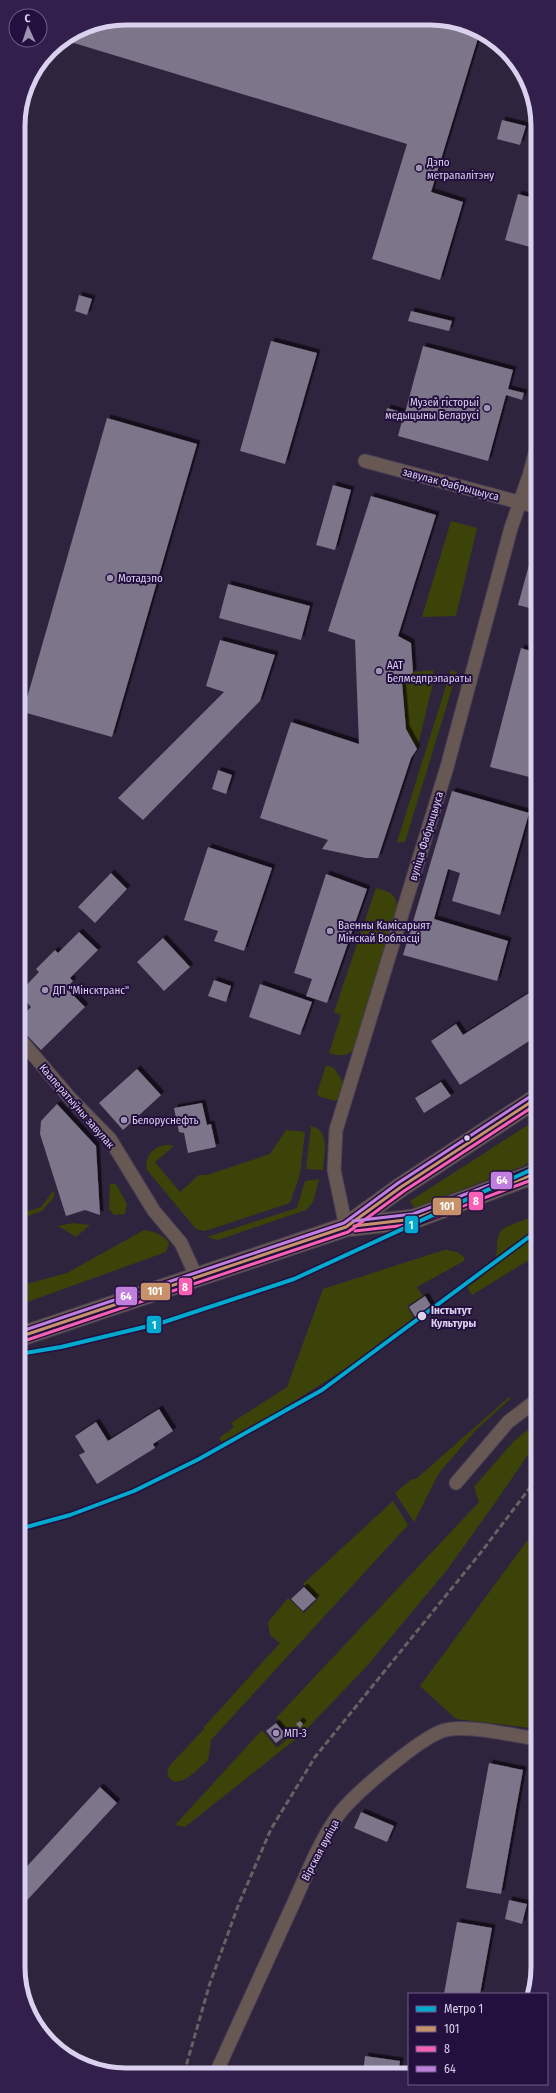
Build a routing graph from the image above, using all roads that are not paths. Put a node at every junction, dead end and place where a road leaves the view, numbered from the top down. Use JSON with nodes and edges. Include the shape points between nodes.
{"nodes":[{"id":1,"x":365,"y":461,"type":"dead end"},
{"id":2,"x":531,"y":466,"type":"edge"},
{"id":3,"x":520,"y":503,"type":"junction"},
{"id":4,"x":531,"y":506,"type":"edge"},
{"id":5,"x":25,"y":1045,"type":"edge"},
{"id":6,"x":531,"y":1102,"type":"edge"},
{"id":7,"x":531,"y":1176,"type":"edge"},
{"id":8,"x":346,"y":1227,"type":"junction"},
{"id":9,"x":196,"y":1276,"type":"junction"},
{"id":10,"x":25,"y":1335,"type":"edge"},
{"id":11,"x":531,"y":1404,"type":"edge"},
{"id":12,"x":456,"y":1483,"type":"dead end"},
{"id":13,"x":531,"y":1738,"type":"edge"},
{"id":14,"x":218,"y":2068,"type":"edge"}],
"edges":[{"from":1,"to":3,"type":"street","name":"завулак Фабрыцыуса"},
{"from":2,"to":3,"type":"street","name":"вуліца Фабрыцыуса"},
{"from":3,"to":4,"type":"street","name":"завулак Фабрыцыуса"},
{"from":3,"to":8,"type":"street","name":"вуліца Фабрыцыуса","via":[[511,528],[447,767],[336,1130],[334,1170]]},
{"from":5,"to":9,"type":"street","name":"Кааператыўны завулак","via":[[70,1098],[110,1139],[154,1211],[181,1243]]},
{"from":6,"to":8,"type":"main road","via":[[401,1187]]},
{"from":7,"to":8,"type":"main road","via":[[414,1219]]},
{"from":8,"to":9,"type":"main road"},
{"from":9,"to":10,"type":"main road"},
{"from":11,"to":12,"type":"street","via":[[508,1422]]},
{"from":13,"to":14,"type":"street","name":"Вірская вуліца","via":[[469,1729],[443,1731],[426,1739],[355,1797],[340,1814],[317,1853]]}]}
